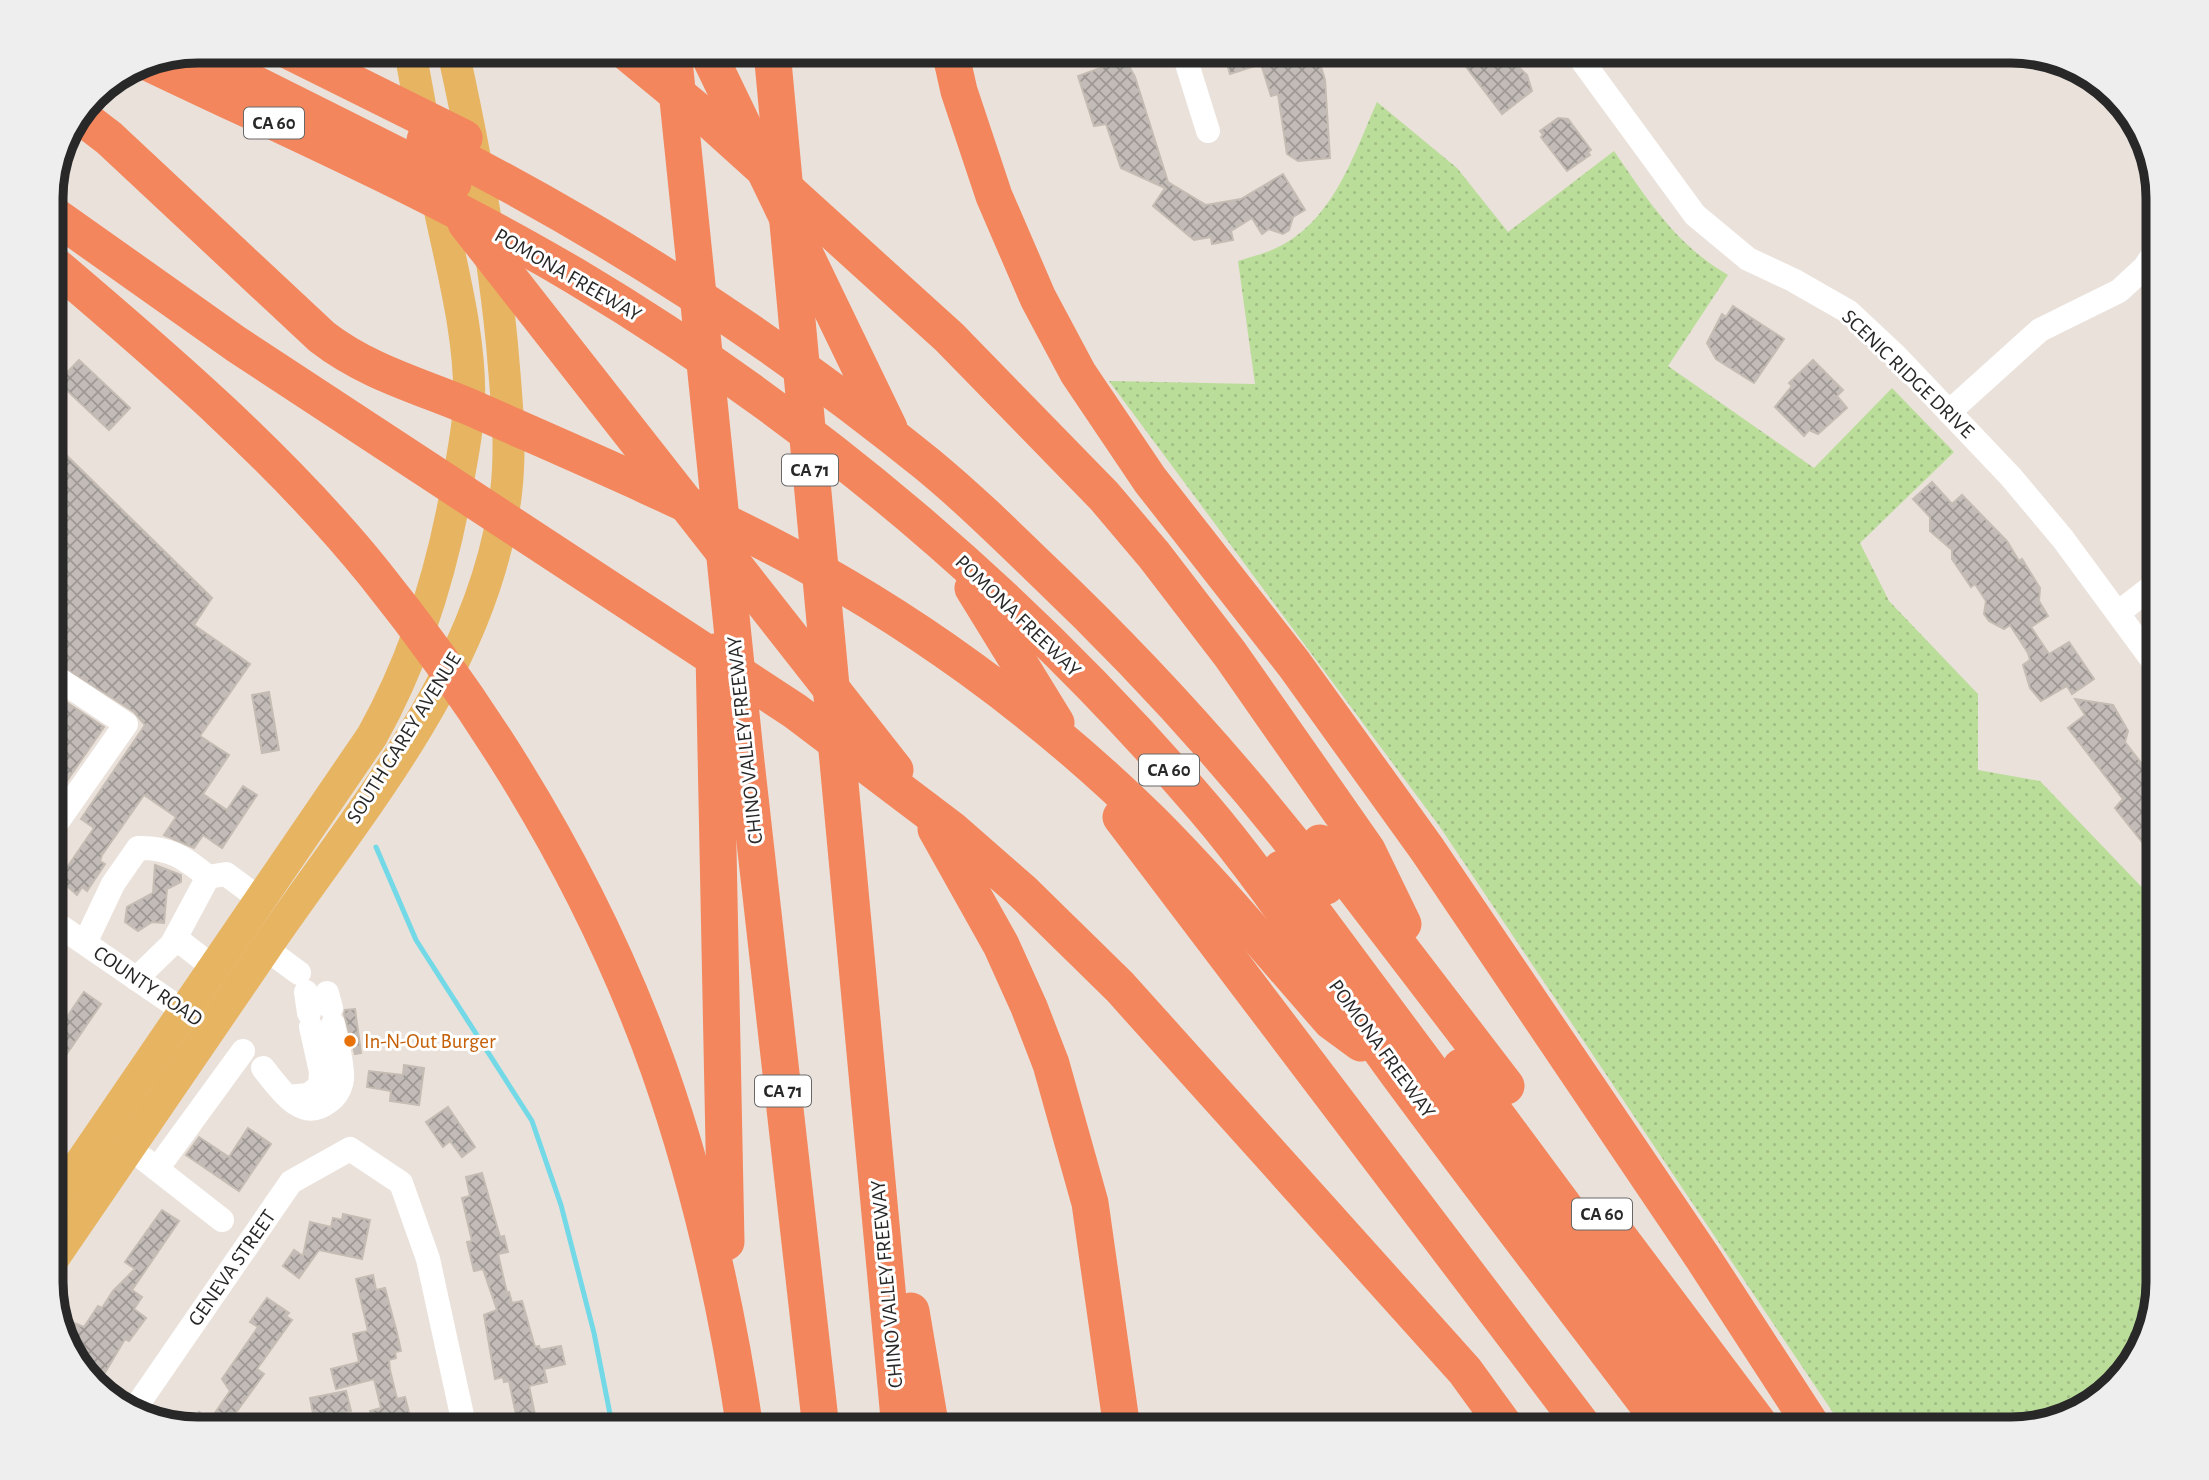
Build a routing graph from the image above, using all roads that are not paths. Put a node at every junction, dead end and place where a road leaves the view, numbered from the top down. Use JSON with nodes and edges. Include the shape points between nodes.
{"nodes":[{"id":1,"x":217,"y":63,"type":"edge"},
{"id":2,"x":263,"y":63,"type":"edge"},
{"id":3,"x":303,"y":63,"type":"edge"},
{"id":4,"x":337,"y":63,"type":"edge"},
{"id":5,"x":412,"y":63,"type":"edge"},
{"id":6,"x":456,"y":63,"type":"edge"},
{"id":7,"x":640,"y":63,"type":"edge"},
{"id":8,"x":674,"y":63,"type":"edge"},
{"id":9,"x":713,"y":63,"type":"edge"},
{"id":10,"x":773,"y":63,"type":"edge"},
{"id":11,"x":953,"y":63,"type":"edge"},
{"id":12,"x":1188,"y":63,"type":"edge"},
{"id":13,"x":1584,"y":63,"type":"edge"},
{"id":14,"x":166,"y":67,"type":"edge"},
{"id":15,"x":87,"y":122,"type":"edge"},
{"id":16,"x":1208,"y":131,"type":"dead end"},
{"id":17,"x":393,"y":139,"type":"junction"},
{"id":18,"x":523,"y":206,"type":"junction"},
{"id":19,"x":63,"y":221,"type":"edge"},
{"id":20,"x":2146,"y":265,"type":"edge"},
{"id":21,"x":63,"y":273,"type":"edge"},
{"id":22,"x":469,"y":407,"type":"junction"},
{"id":23,"x":1949,"y":412,"type":"junction"},
{"id":24,"x":509,"y":425,"type":"junction"},
{"id":25,"x":2146,"y":591,"type":"edge"},
{"id":26,"x":2118,"y":613,"type":"junction"},
{"id":27,"x":2146,"y":652,"type":"edge"},
{"id":28,"x":63,"y":682,"type":"edge"},
{"id":29,"x":730,"y":752,"type":"junction"},
{"id":30,"x":63,"y":811,"type":"edge"},
{"id":31,"x":208,"y":877,"type":"junction"},
{"id":32,"x":261,"y":900,"type":"junction"},
{"id":33,"x":63,"y":928,"type":"edge"},
{"id":34,"x":85,"y":943,"type":"junction"},
{"id":35,"x":172,"y":944,"type":"junction"},
{"id":36,"x":265,"y":948,"type":"junction"},
{"id":37,"x":214,"y":968,"type":"junction"},
{"id":38,"x":136,"y":979,"type":"junction"},
{"id":39,"x":1441,"y":1000,"type":"junction"},
{"id":40,"x":184,"y":1012,"type":"junction"},
{"id":41,"x":210,"y":1028,"type":"junction"},
{"id":42,"x":864,"y":1044,"type":"junction"},
{"id":43,"x":243,"y":1051,"type":"dead end"},
{"id":44,"x":1392,"y":1067,"type":"junction"},
{"id":45,"x":263,"y":1068,"type":"dead end"},
{"id":46,"x":177,"y":1078,"type":"junction"},
{"id":47,"x":208,"y":1099,"type":"junction"},
{"id":48,"x":129,"y":1148,"type":"junction"},
{"id":49,"x":157,"y":1169,"type":"junction"},
{"id":50,"x":63,"y":1188,"type":"edge"},
{"id":51,"x":222,"y":1220,"type":"dead end"},
{"id":52,"x":63,"y":1244,"type":"edge"},
{"id":53,"x":139,"y":1403,"type":"edge"},
{"id":54,"x":462,"y":1417,"type":"edge"},
{"id":55,"x":730,"y":1417,"type":"edge"},
{"id":56,"x":743,"y":1417,"type":"edge"},
{"id":57,"x":819,"y":1417,"type":"edge"},
{"id":58,"x":899,"y":1417,"type":"edge"},
{"id":59,"x":929,"y":1417,"type":"edge"},
{"id":60,"x":1120,"y":1417,"type":"edge"},
{"id":61,"x":1498,"y":1417,"type":"edge"},
{"id":62,"x":1576,"y":1417,"type":"edge"},
{"id":63,"x":1657,"y":1417,"type":"edge"},
{"id":64,"x":1688,"y":1417,"type":"edge"},
{"id":65,"x":1720,"y":1417,"type":"edge"},
{"id":66,"x":1754,"y":1417,"type":"edge"},
{"id":67,"x":1806,"y":1417,"type":"edge"}],
"edges":[{"from":1,"to":17,"type":"highway"},
{"from":2,"to":17,"type":"highway"},
{"from":3,"to":17,"type":"highway","name":"POMONA FREEWAY","number":"CA 60"},
{"from":4,"to":60,"type":"highway","via":[[861,725],[950,850],[1029,1007],[1051,1064],[1090,1203]]},
{"from":5,"to":22,"type":"main road","name":"SOUTH GAREY AVENUE","via":[[463,333]]},
{"from":6,"to":24,"type":"main road","name":"SOUTH GAREY AVENUE","via":[[482,182]]},
{"from":7,"to":39,"type":"highway","via":[[950,337],[1049,436],[1154,555],[1367,850]]},
{"from":8,"to":29,"type":"highway","via":[[719,497],[714,579]]},
{"from":9,"to":62,"type":"highway","via":[[885,421],[960,565],[1062,733],[1221,953]]},
{"from":10,"to":42,"type":"highway","name":"CHINO VALLEY FREEWAY","number":"CA 71"},
{"from":11,"to":67,"type":"highway","via":[[994,196],[1038,298],[1085,384],[1150,480],[1294,664],[1427,849]]},
{"from":12,"to":16,"type":"street"},
{"from":13,"to":23,"type":"street","name":"SCENIC RIDGE DRIVE","via":[[1695,215],[1748,259],[1849,312]]},
{"from":14,"to":17,"type":"highway","name":"POMONA FREEWAY","number":"CA 60"},
{"from":15,"to":22,"type":"highway","via":[[339,350],[390,377]]},
{"from":17,"to":18,"type":"highway","name":"POMONA FREEWAY","number":"CA 60"},
{"from":17,"to":18,"type":"highway","name":"POMONA FREEWAY","number":"CA 60"},
{"from":18,"to":39,"type":"highway","name":"POMONA FREEWAY","number":"CA 60","via":[[654,243],[744,302],[920,433],[1060,555],[1142,636],[1251,757]]},
{"from":18,"to":44,"type":"highway","name":"POMONA FREEWAY","number":"CA 60","via":[[640,316],[776,411],[913,517],[1041,635],[1206,810],[1275,898]]},
{"from":18,"to":64,"type":"highway","via":[[827,421],[956,525],[1145,708],[1319,916]]},
{"from":18,"to":65,"type":"highway","via":[[665,275],[838,395],[930,466],[1127,650],[1220,753],[1302,855]]},
{"from":19,"to":61,"type":"highway","via":[[236,344],[795,711],[894,783],[1023,892],[1120,987],[1465,1371]]},
{"from":20,"to":23,"type":"street","via":[[2119,291],[2040,330]]},
{"from":21,"to":56,"type":"highway","via":[[216,408],[295,486],[373,572],[495,737],[584,896],[658,1066],[703,1212]]},
{"from":22,"to":24,"type":"highway"},
{"from":22,"to":32,"type":"main road","name":"SOUTH GAREY AVENUE","via":[[448,537],[410,660],[372,736]]},
{"from":23,"to":26,"type":"street","name":"SCENIC RIDGE DRIVE","via":[[2011,477]]},
{"from":24,"to":36,"type":"main road","name":"SOUTH GAREY AVENUE","via":[[506,493],[494,556],[464,643],[391,766]]},
{"from":24,"to":44,"type":"highway","via":[[767,544],[860,596],[980,676],[1126,798],[1200,872],[1331,1021]]},
{"from":25,"to":26,"type":"street"},
{"from":26,"to":27,"type":"street","name":"SCENIC RIDGE DRIVE"},
{"from":28,"to":30,"type":"street","via":[[127,724]]},
{"from":29,"to":55,"type":"highway","via":[[721,1050]]},
{"from":29,"to":57,"type":"highway","name":"CHINO VALLEY FREEWAY","number":"CA 71"},
{"from":31,"to":32,"type":"street","via":[[226,874]]},
{"from":31,"to":34,"type":"street","via":[[162,848],[138,848],[113,884]]},
{"from":31,"to":35,"type":"street"},
{"from":32,"to":37,"type":"main road","name":"SOUTH GAREY AVENUE"},
{"from":33,"to":34,"type":"street","name":"COUNTY ROAD"},
{"from":34,"to":38,"type":"street","name":"COUNTY ROAD"},
{"from":35,"to":37,"type":"street","via":[[182,943]]},
{"from":35,"to":38,"type":"street"},
{"from":36,"to":41,"type":"main road","name":"SOUTH GAREY AVENUE"},
{"from":36,"to":45,"type":"street","via":[[317,1004],[342,1070],[340,1088],[314,1109],[297,1105]]},
{"from":37,"to":40,"type":"main road","name":"SOUTH GAREY AVENUE"},
{"from":38,"to":40,"type":"street","name":"COUNTY ROAD"},
{"from":39,"to":66,"type":"highway","name":"POMONA FREEWAY","number":"CA 60"},
{"from":40,"to":41,"type":"street","name":"COUNTY ROAD"},
{"from":40,"to":50,"type":"main road","name":"SOUTH GAREY AVENUE"},
{"from":41,"to":46,"type":"main road","name":"SOUTH GAREY AVENUE"},
{"from":42,"to":58,"type":"highway","name":"CHINO VALLEY FREEWAY","number":"CA 71"},
{"from":42,"to":59,"type":"highway"},
{"from":43,"to":47,"type":"street"},
{"from":44,"to":63,"type":"highway","name":"POMONA FREEWAY","number":"CA 60"},
{"from":46,"to":47,"type":"street"},
{"from":46,"to":48,"type":"main road","name":"SOUTH GAREY AVENUE"},
{"from":47,"to":49,"type":"street"},
{"from":48,"to":49,"type":"street"},
{"from":48,"to":52,"type":"main road","name":"SOUTH GAREY AVENUE"},
{"from":49,"to":51,"type":"street"},
{"from":53,"to":54,"type":"street","name":"GENEVA STREET","via":[[291,1182],[350,1149],[401,1183],[428,1259]]}]}
